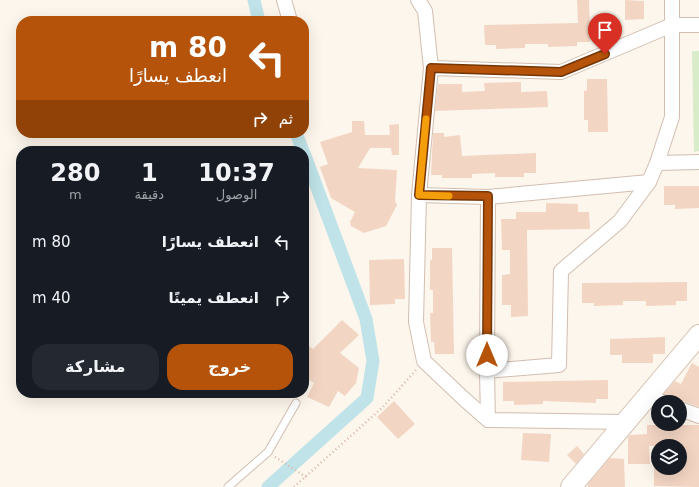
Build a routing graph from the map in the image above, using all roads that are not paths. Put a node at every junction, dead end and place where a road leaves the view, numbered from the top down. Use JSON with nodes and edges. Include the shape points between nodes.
{"nodes":[{"id":1,"x":284,"y":0,"type":"edge"},
{"id":2,"x":418,"y":0,"type":"edge"},
{"id":3,"x":672,"y":0,"type":"edge"},
{"id":4,"x":289,"y":16,"type":"edge"},
{"id":5,"x":672,"y":25,"type":"junction"},
{"id":6,"x":699,"y":25,"type":"edge"},
{"id":7,"x":431,"y":68,"type":"junction"},
{"id":8,"x":699,"y":162,"type":"edge"},
{"id":9,"x":657,"y":163,"type":"junction"},
{"id":10,"x":649,"y":182,"type":"junction"},
{"id":11,"x":419,"y":195,"type":"junction"},
{"id":12,"x":488,"y":196,"type":"junction"},
{"id":13,"x":699,"y":335,"type":"edge"},
{"id":14,"x":487,"y":371,"type":"junction"},
{"id":15,"x":658,"y":395,"type":"edge"},
{"id":16,"x":651,"y":402,"type":"edge"},
{"id":17,"x":296,"y":403,"type":"dead end"},
{"id":18,"x":687,"y":412,"type":"edge"},
{"id":19,"x":699,"y":416,"type":"edge"},
{"id":20,"x":488,"y":420,"type":"junction"},
{"id":21,"x":626,"y":422,"type":"junction"},
{"id":22,"x":228,"y":487,"type":"edge"},
{"id":23,"x":571,"y":487,"type":"edge"}],
"edges":[{"from":1,"to":4,"type":"street"},
{"from":2,"to":7,"type":"street","via":[[425,11]]},
{"from":3,"to":5,"type":"street"},
{"from":5,"to":6,"type":"street"},
{"from":5,"to":7,"type":"street","via":[[561,72]]},
{"from":5,"to":9,"type":"street","via":[[672,117]]},
{"from":7,"to":11,"type":"street"},
{"from":8,"to":9,"type":"street"},
{"from":9,"to":10,"type":"street"},
{"from":10,"to":12,"type":"street"},
{"from":10,"to":14,"type":"street","via":[[620,221],[561,272],[559,365]]},
{"from":11,"to":12,"type":"street"},
{"from":11,"to":20,"type":"street","via":[[416,322],[424,361]]},
{"from":12,"to":14,"type":"street"},
{"from":13,"to":15,"type":"street"},
{"from":14,"to":20,"type":"street"},
{"from":16,"to":21,"type":"street"},
{"from":17,"to":22,"type":"lane","via":[[268,452]]},
{"from":18,"to":19,"type":"street"},
{"from":20,"to":21,"type":"street"},
{"from":21,"to":23,"type":"street"}]}
